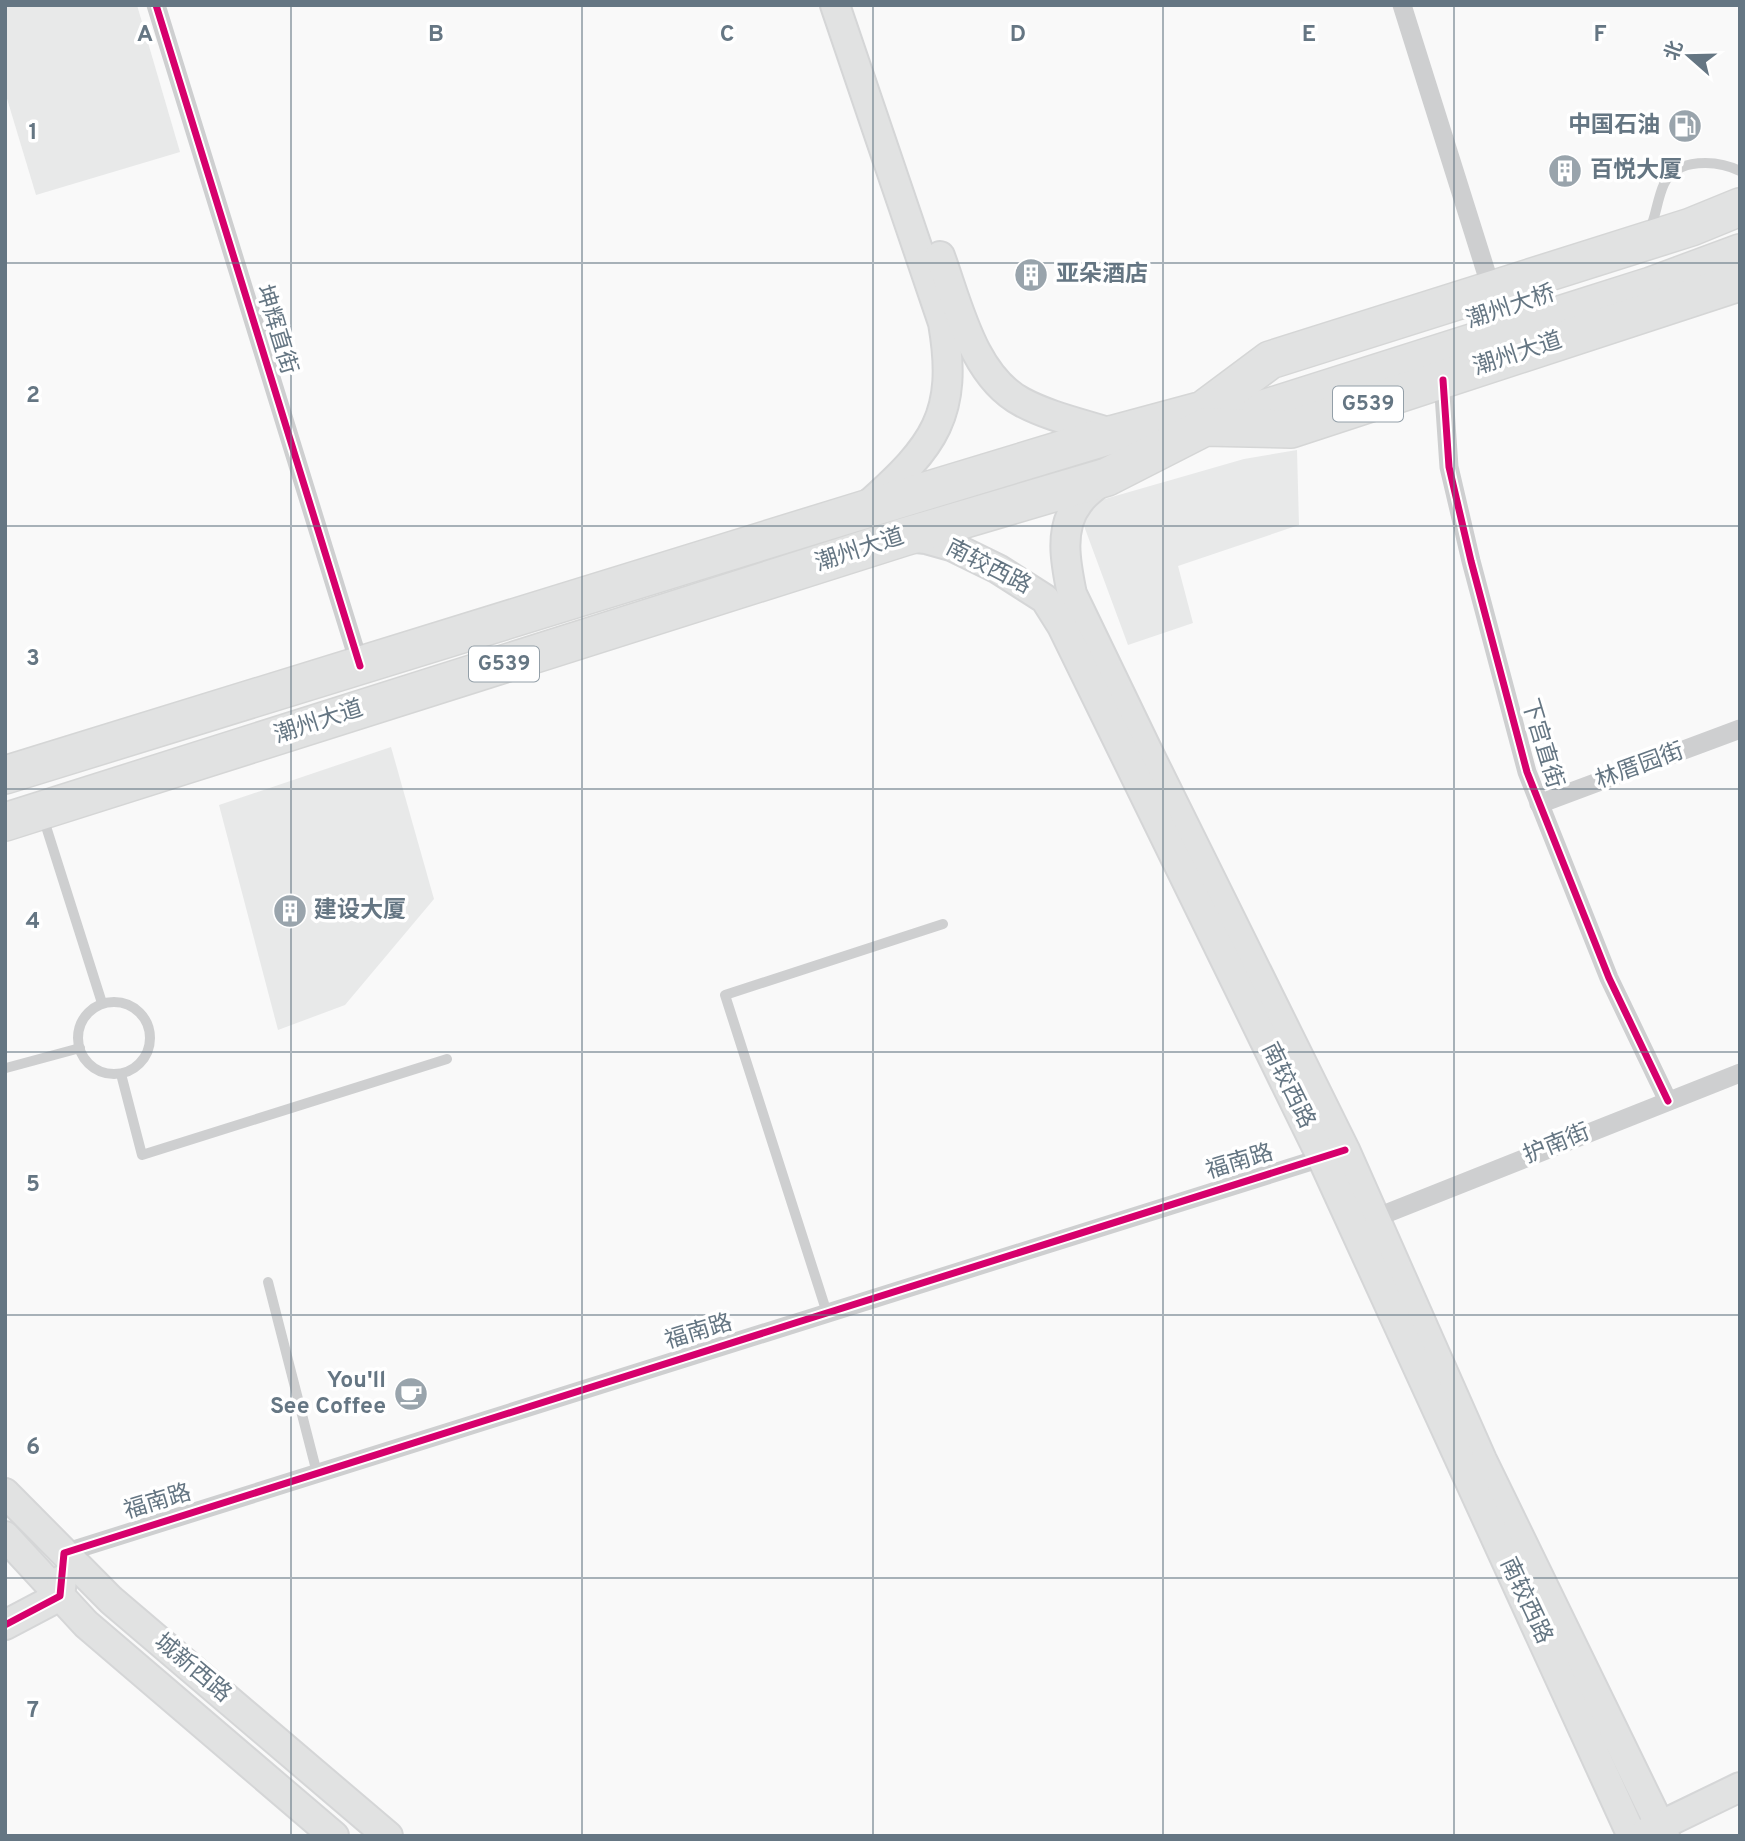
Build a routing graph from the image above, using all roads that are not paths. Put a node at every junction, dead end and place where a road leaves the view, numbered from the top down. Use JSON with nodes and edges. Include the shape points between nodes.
{"nodes":[{"id":1,"x":156,"y":5,"type":"edge"},
{"id":2,"x":835,"y":5,"type":"edge"},
{"id":3,"x":854,"y":5,"type":"edge"},
{"id":4,"x":1402,"y":5,"type":"edge"},
{"id":5,"x":1740,"y":171,"type":"edge"},
{"id":6,"x":1740,"y":207,"type":"edge"},
{"id":7,"x":1740,"y":231,"type":"edge"},
{"id":8,"x":1643,"y":243,"type":"junction"},
{"id":9,"x":1740,"y":253,"type":"edge"},
{"id":10,"x":1726,"y":287,"type":"edge"},
{"id":11,"x":1492,"y":291,"type":"junction"},
{"id":12,"x":1443,"y":380,"type":"junction"},
{"id":13,"x":1282,"y":392,"type":"junction"},
{"id":14,"x":1204,"y":419,"type":"junction"},
{"id":15,"x":1114,"y":434,"type":"junction"},
{"id":16,"x":1107,"y":477,"type":"junction"},
{"id":17,"x":863,"y":510,"type":"junction"},
{"id":18,"x":904,"y":537,"type":"junction"},
{"id":19,"x":360,"y":666,"type":"junction"},
{"id":20,"x":1740,"y":729,"type":"edge"},
{"id":21,"x":5,"y":775,"type":"edge"},
{"id":22,"x":1539,"y":804,"type":"junction"},
{"id":23,"x":41,"y":811,"type":"junction"},
{"id":24,"x":5,"y":822,"type":"edge"},
{"id":25,"x":943,"y":924,"type":"dead end"},
{"id":26,"x":102,"y":1003,"type":"junction"},
{"id":27,"x":80,"y":1048,"type":"junction"},
{"id":28,"x":447,"y":1059,"type":"dead end"},
{"id":29,"x":6,"y":1068,"type":"edge"},
{"id":30,"x":1740,"y":1073,"type":"edge"},
{"id":31,"x":121,"y":1074,"type":"junction"},
{"id":32,"x":1668,"y":1101,"type":"junction"},
{"id":33,"x":1333,"y":1154,"type":"junction"},
{"id":34,"x":1375,"y":1218,"type":"junction"},
{"id":35,"x":268,"y":1282,"type":"dead end"},
{"id":36,"x":828,"y":1313,"type":"junction"},
{"id":37,"x":317,"y":1473,"type":"junction"},
{"id":38,"x":5,"y":1493,"type":"edge"},
{"id":39,"x":5,"y":1536,"type":"edge"},
{"id":40,"x":64,"y":1553,"type":"junction"},
{"id":41,"x":60,"y":1596,"type":"junction"},
{"id":42,"x":5,"y":1625,"type":"edge"},
{"id":43,"x":1740,"y":1787,"type":"edge"},
{"id":44,"x":1655,"y":1833,"type":"edge"},
{"id":45,"x":334,"y":1836,"type":"edge"},
{"id":46,"x":388,"y":1836,"type":"edge"},
{"id":47,"x":1632,"y":1836,"type":"edge"}],
"edges":[{"from":1,"to":19,"type":"street","name":"坤辉直街"},
{"from":2,"to":17,"type":"main road","via":[[943,323],[949,384],[939,425],[920,454]]},
{"from":3,"to":15,"type":"main road","via":[[886,107],[982,365],[1002,389],[1023,403]]},
{"from":4,"to":11,"type":"street"},
{"from":5,"to":8,"type":"lane","via":[[1722,163],[1703,162],[1678,169],[1665,180]]},
{"from":6,"to":8,"type":"highway","name":"潮州大道","number":"G539"},
{"from":7,"to":13,"type":"highway","name":"潮州大桥","number":"G539"},
{"from":8,"to":11,"type":"highway","name":"潮州大道","number":"G539"},
{"from":9,"to":13,"type":"highway","name":"潮州大桥","number":"G539","via":[[1651,286]]},
{"from":10,"to":12,"type":"highway","name":"潮州大道","number":"G539"},
{"from":11,"to":14,"type":"highway","name":"潮州大道","number":"G539","via":[[1270,360]]},
{"from":12,"to":14,"type":"highway","name":"潮州大道","number":"G539","via":[[1290,429]]},
{"from":12,"to":22,"type":"street","name":"下宫直街","via":[[1449,467]]},
{"from":13,"to":14,"type":"highway"},
{"from":14,"to":15,"type":"highway","name":"潮州大道","number":"G539"},
{"from":14,"to":16,"type":"highway","name":"潮州大道","number":"G539"},
{"from":15,"to":17,"type":"highway","name":"潮州大道","number":"G539"},
{"from":16,"to":18,"type":"highway","name":"潮州大道","number":"G539"},
{"from":16,"to":33,"type":"main road","name":"南较西路","via":[[1079,501],[1070,518],[1065,540],[1072,594]]},
{"from":17,"to":19,"type":"highway","name":"潮州大道","number":"G539"},
{"from":18,"to":23,"type":"highway","name":"潮州大道","number":"G539"},
{"from":18,"to":33,"type":"main road","name":"南较西路","via":[[962,551],[1045,599]]},
{"from":19,"to":21,"type":"highway","name":"潮州大道","number":"G539"},
{"from":20,"to":22,"type":"street","name":"林厝园街"},
{"from":22,"to":32,"type":"street","name":"下宫直街","via":[[1609,978]]},
{"from":23,"to":24,"type":"highway","name":"潮州大道","number":"G539"},
{"from":23,"to":26,"type":"lane"},
{"from":25,"to":36,"type":"lane","via":[[725,995]]},
{"from":26,"to":27,"type":"lane","via":[[83,1019]]},
{"from":26,"to":31,"type":"lane","via":[[125,1003],[144,1017],[149,1028],[150,1040],[141,1062]]},
{"from":27,"to":29,"type":"lane"},
{"from":27,"to":31,"type":"lane","via":[[97,1070]]},
{"from":28,"to":31,"type":"lane","via":[[142,1155]]},
{"from":30,"to":32,"type":"street","name":"护南街"},
{"from":32,"to":34,"type":"street","name":"护南街"},
{"from":33,"to":34,"type":"main road","name":"南较西路"},
{"from":33,"to":36,"type":"street","name":"福南路"},
{"from":33,"to":47,"type":"main road","name":"南较西路"},
{"from":34,"to":44,"type":"main road","name":"南较西路"},
{"from":35,"to":37,"type":"lane"},
{"from":36,"to":37,"type":"street","name":"福南路"},
{"from":37,"to":40,"type":"street","name":"福南路"},
{"from":38,"to":40,"type":"main road","name":"城新西路"},
{"from":39,"to":41,"type":"main road","name":"城新西路"},
{"from":40,"to":41,"type":"main road"},
{"from":40,"to":46,"type":"main road","name":"城新西路","via":[[111,1600]]},
{"from":41,"to":42,"type":"main road"},
{"from":41,"to":45,"type":"main road","name":"城新西路","via":[[86,1624]]},
{"from":43,"to":44,"type":"main road"}]}
